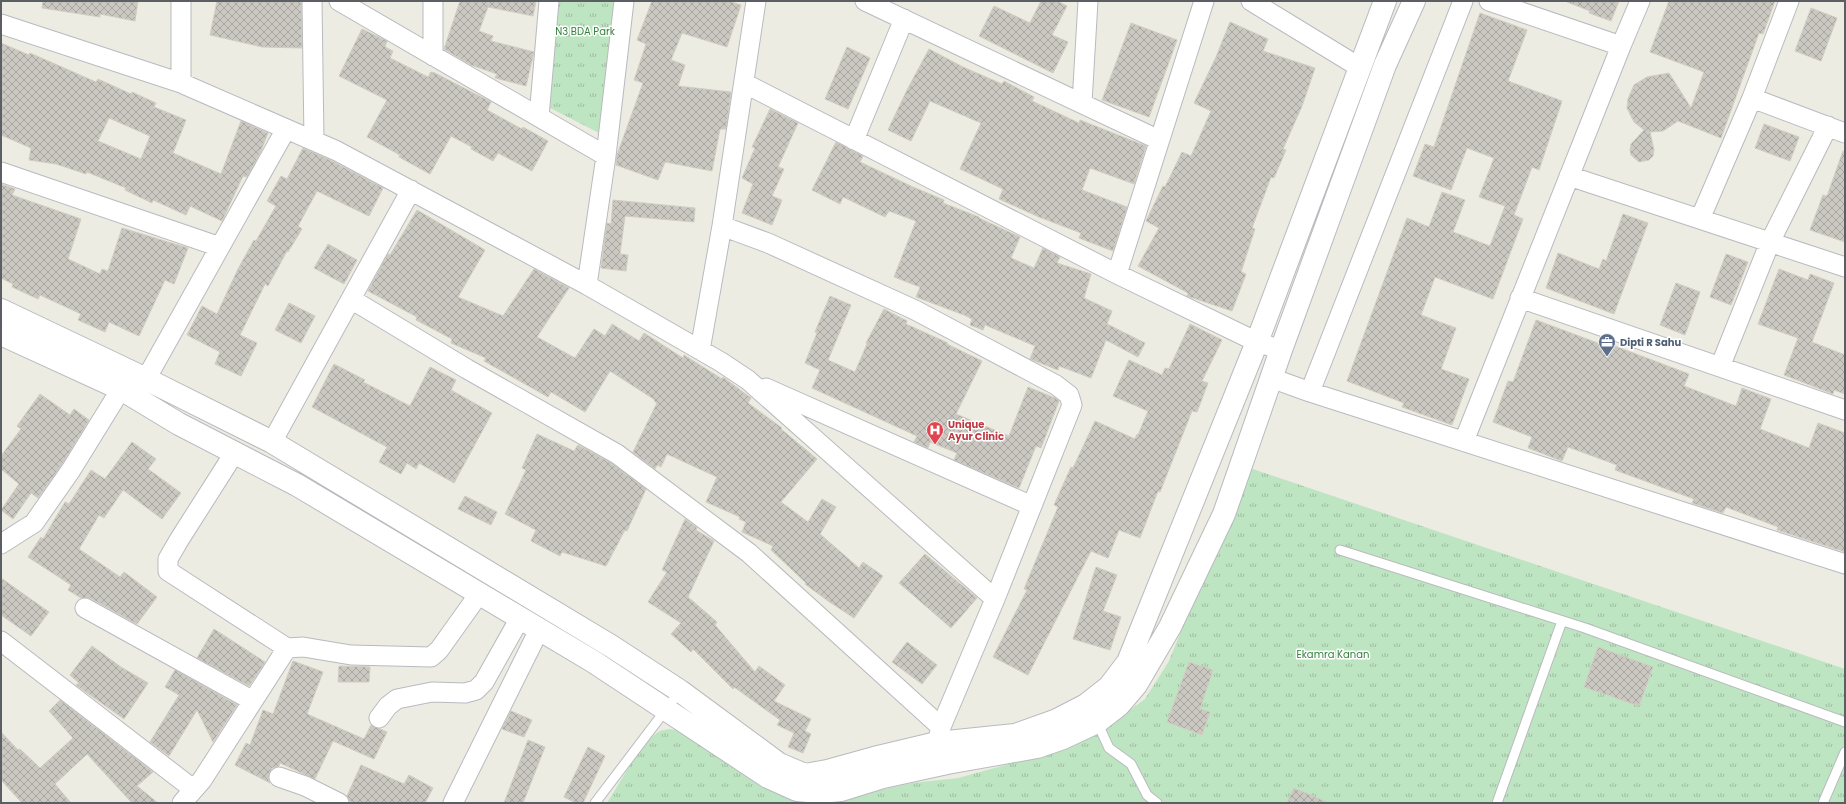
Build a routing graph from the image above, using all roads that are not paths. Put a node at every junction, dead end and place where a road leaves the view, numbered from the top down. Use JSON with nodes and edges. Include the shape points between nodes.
{"nodes":[{"id":1,"x":181,"y":1,"type":"edge"},
{"id":2,"x":312,"y":1,"type":"edge"},
{"id":3,"x":339,"y":1,"type":"edge"},
{"id":4,"x":433,"y":1,"type":"edge"},
{"id":5,"x":549,"y":1,"type":"edge"},
{"id":6,"x":624,"y":1,"type":"edge"},
{"id":7,"x":756,"y":1,"type":"edge"},
{"id":8,"x":865,"y":1,"type":"edge"},
{"id":9,"x":1088,"y":1,"type":"edge"},
{"id":10,"x":1204,"y":1,"type":"edge"},
{"id":11,"x":1251,"y":1,"type":"edge"},
{"id":12,"x":1385,"y":1,"type":"edge"},
{"id":13,"x":1414,"y":1,"type":"edge"},
{"id":14,"x":1463,"y":1,"type":"edge"},
{"id":15,"x":1489,"y":1,"type":"edge"},
{"id":16,"x":1640,"y":1,"type":"edge"},
{"id":17,"x":1789,"y":1,"type":"edge"},
{"id":18,"x":904,"y":19,"type":"junction"},
{"id":19,"x":1,"y":24,"type":"edge"},
{"id":20,"x":1621,"y":46,"type":"junction"},
{"id":21,"x":433,"y":56,"type":"junction"},
{"id":22,"x":1359,"y":68,"type":"junction"},
{"id":23,"x":181,"y":83,"type":"junction"},
{"id":24,"x":744,"y":83,"type":"junction"},
{"id":25,"x":1752,"y":98,"type":"junction"},
{"id":26,"x":1082,"y":103,"type":"junction"},
{"id":27,"x":539,"y":117,"type":"junction"},
{"id":28,"x":286,"y":129,"type":"junction"},
{"id":29,"x":1836,"y":129,"type":"edge"},
{"id":30,"x":854,"y":140,"type":"junction"},
{"id":31,"x":1159,"y":140,"type":"junction"},
{"id":32,"x":314,"y":141,"type":"junction"},
{"id":33,"x":606,"y":156,"type":"junction"},
{"id":34,"x":1,"y":172,"type":"edge"},
{"id":35,"x":1569,"y":176,"type":"junction"},
{"id":36,"x":411,"y":190,"type":"junction"},
{"id":37,"x":1700,"y":219,"type":"junction"},
{"id":38,"x":722,"y":226,"type":"junction"},
{"id":39,"x":1770,"y":242,"type":"junction"},
{"id":40,"x":220,"y":247,"type":"junction"},
{"id":41,"x":1845,"y":267,"type":"edge"},
{"id":42,"x":1117,"y":274,"type":"junction"},
{"id":43,"x":587,"y":285,"type":"junction"},
{"id":44,"x":1520,"y":298,"type":"junction"},
{"id":45,"x":350,"y":299,"type":"junction"},
{"id":46,"x":1,"y":310,"type":"edge"},
{"id":47,"x":1,"y":334,"type":"edge"},
{"id":48,"x":1257,"y":342,"type":"junction"},
{"id":49,"x":700,"y":350,"type":"junction"},
{"id":50,"x":1281,"y":350,"type":"junction"},
{"id":51,"x":1720,"y":367,"type":"junction"},
{"id":52,"x":1271,"y":378,"type":"junction"},
{"id":53,"x":132,"y":380,"type":"junction"},
{"id":54,"x":748,"y":380,"type":"junction"},
{"id":55,"x":1310,"y":392,"type":"junction"},
{"id":56,"x":1845,"y":410,"type":"edge"},
{"id":57,"x":1464,"y":441,"type":"junction"},
{"id":58,"x":272,"y":442,"type":"junction"},
{"id":59,"x":235,"y":452,"type":"junction"},
{"id":60,"x":1032,"y":506,"type":"junction"},
{"id":61,"x":1,"y":544,"type":"edge"},
{"id":62,"x":1340,"y":550,"type":"dead end"},
{"id":63,"x":1845,"y":564,"type":"edge"},
{"id":64,"x":478,"y":594,"type":"junction"},
{"id":65,"x":995,"y":599,"type":"junction"},
{"id":66,"x":85,"y":608,"type":"dead end"},
{"id":67,"x":520,"y":618,"type":"junction"},
{"id":68,"x":1562,"y":621,"type":"junction"},
{"id":69,"x":539,"y":630,"type":"junction"},
{"id":70,"x":1,"y":641,"type":"edge"},
{"id":71,"x":288,"y":648,"type":"junction"},
{"id":72,"x":680,"y":691,"type":"junction"},
{"id":73,"x":253,"y":701,"type":"junction"},
{"id":74,"x":666,"y":710,"type":"junction"},
{"id":75,"x":379,"y":718,"type":"dead end"},
{"id":76,"x":1097,"y":722,"type":"junction"},
{"id":77,"x":1845,"y":722,"type":"edge"},
{"id":78,"x":939,"y":735,"type":"junction"},
{"id":79,"x":1845,"y":752,"type":"edge"},
{"id":80,"x":279,"y":777,"type":"dead end"},
{"id":81,"x":187,"y":796,"type":"edge"},
{"id":82,"x":339,"y":803,"type":"edge"},
{"id":83,"x":453,"y":803,"type":"edge"},
{"id":84,"x":595,"y":803,"type":"edge"},
{"id":85,"x":1157,"y":803,"type":"edge"},
{"id":86,"x":1497,"y":803,"type":"edge"},
{"id":87,"x":1823,"y":803,"type":"edge"}],
"edges":[{"from":1,"to":23,"type":"street"},
{"from":2,"to":32,"type":"street"},
{"from":3,"to":21,"type":"street"},
{"from":4,"to":21,"type":"street"},
{"from":5,"to":27,"type":"street"},
{"from":6,"to":33,"type":"street"},
{"from":7,"to":24,"type":"street"},
{"from":8,"to":18,"type":"street"},
{"from":9,"to":26,"type":"street"},
{"from":10,"to":31,"type":"street"},
{"from":11,"to":22,"type":"street"},
{"from":12,"to":22,"type":"street"},
{"from":13,"to":50,"type":"street","via":[[1385,65]]},
{"from":14,"to":55,"type":"street"},
{"from":15,"to":20,"type":"street"},
{"from":16,"to":20,"type":"street"},
{"from":17,"to":25,"type":"street"},
{"from":18,"to":26,"type":"street"},
{"from":18,"to":30,"type":"street"},
{"from":19,"to":23,"type":"street"},
{"from":20,"to":35,"type":"street"},
{"from":21,"to":27,"type":"street"},
{"from":22,"to":48,"type":"street"},
{"from":23,"to":28,"type":"street"},
{"from":24,"to":30,"type":"street"},
{"from":24,"to":38,"type":"street"},
{"from":25,"to":29,"type":"street"},
{"from":25,"to":37,"type":"street"},
{"from":26,"to":31,"type":"street"},
{"from":27,"to":33,"type":"street"},
{"from":28,"to":32,"type":"street"},
{"from":28,"to":40,"type":"street"},
{"from":29,"to":39,"type":"street"},
{"from":30,"to":42,"type":"street"},
{"from":31,"to":42,"type":"street"},
{"from":32,"to":36,"type":"street"},
{"from":33,"to":43,"type":"street"},
{"from":34,"to":40,"type":"street"},
{"from":35,"to":37,"type":"street"},
{"from":35,"to":44,"type":"street"},
{"from":36,"to":43,"type":"street"},
{"from":36,"to":45,"type":"street"},
{"from":37,"to":39,"type":"street"},
{"from":38,"to":49,"type":"street"},
{"from":38,"to":60,"type":"street","via":[[768,243],[916,310],[1056,385],[1069,395],[1072,406]]},
{"from":39,"to":41,"type":"street"},
{"from":39,"to":51,"type":"street"},
{"from":40,"to":53,"type":"street"},
{"from":42,"to":48,"type":"street"},
{"from":43,"to":49,"type":"street"},
{"from":44,"to":51,"type":"street"},
{"from":44,"to":57,"type":"street"},
{"from":45,"to":58,"type":"street"},
{"from":45,"to":78,"type":"street","via":[[617,454],[749,553]]},
{"from":46,"to":53,"type":"street"},
{"from":47,"to":53,"type":"street"},
{"from":48,"to":50,"type":"street"},
{"from":48,"to":78,"type":"street","via":[[1128,662],[1109,686],[1086,705],[1058,720],[1015,735]]},
{"from":49,"to":54,"type":"street"},
{"from":50,"to":52,"type":"street"},
{"from":51,"to":56,"type":"street"},
{"from":52,"to":55,"type":"street"},
{"from":52,"to":76,"type":"street","via":[[1224,514],[1170,627],[1136,685],[1119,705]]},
{"from":53,"to":58,"type":"street"},
{"from":53,"to":59,"type":"street","via":[[179,424]]},
{"from":53,"to":61,"type":"street","via":[[34,523]]},
{"from":54,"to":60,"type":"street"},
{"from":54,"to":65,"type":"street"},
{"from":55,"to":57,"type":"street"},
{"from":57,"to":63,"type":"street"},
{"from":58,"to":72,"type":"street","via":[[611,646]]},
{"from":59,"to":64,"type":"street"},
{"from":59,"to":71,"type":"street","via":[[168,559],[168,570]]},
{"from":60,"to":65,"type":"street"},
{"from":62,"to":68,"type":"lane"},
{"from":64,"to":67,"type":"street"},
{"from":64,"to":71,"type":"street","via":[[439,650],[431,657],[351,655],[302,647]]},
{"from":65,"to":78,"type":"street"},
{"from":66,"to":73,"type":"street"},
{"from":67,"to":69,"type":"street"},
{"from":67,"to":75,"type":"street","via":[[484,682],[476,690],[465,693],[432,692],[397,699]]},
{"from":68,"to":77,"type":"lane"},
{"from":68,"to":86,"type":"lane"},
{"from":69,"to":74,"type":"street","via":[[594,662]]},
{"from":69,"to":83,"type":"street"},
{"from":70,"to":81,"type":"street"},
{"from":71,"to":73,"type":"street"},
{"from":72,"to":74,"type":"lane"},
{"from":72,"to":78,"type":"street","via":[[779,764],[805,775],[874,758]]},
{"from":73,"to":81,"type":"street","via":[[202,780]]},
{"from":74,"to":76,"type":"street","via":[[768,777],[797,790],[820,792],[840,790],[933,766],[1037,747]]},
{"from":74,"to":84,"type":"lane"},
{"from":76,"to":85,"type":"lane","via":[[1109,748],[1131,764],[1147,795]]},
{"from":79,"to":87,"type":"lane"},
{"from":80,"to":82,"type":"street","via":[[305,786]]}]}
